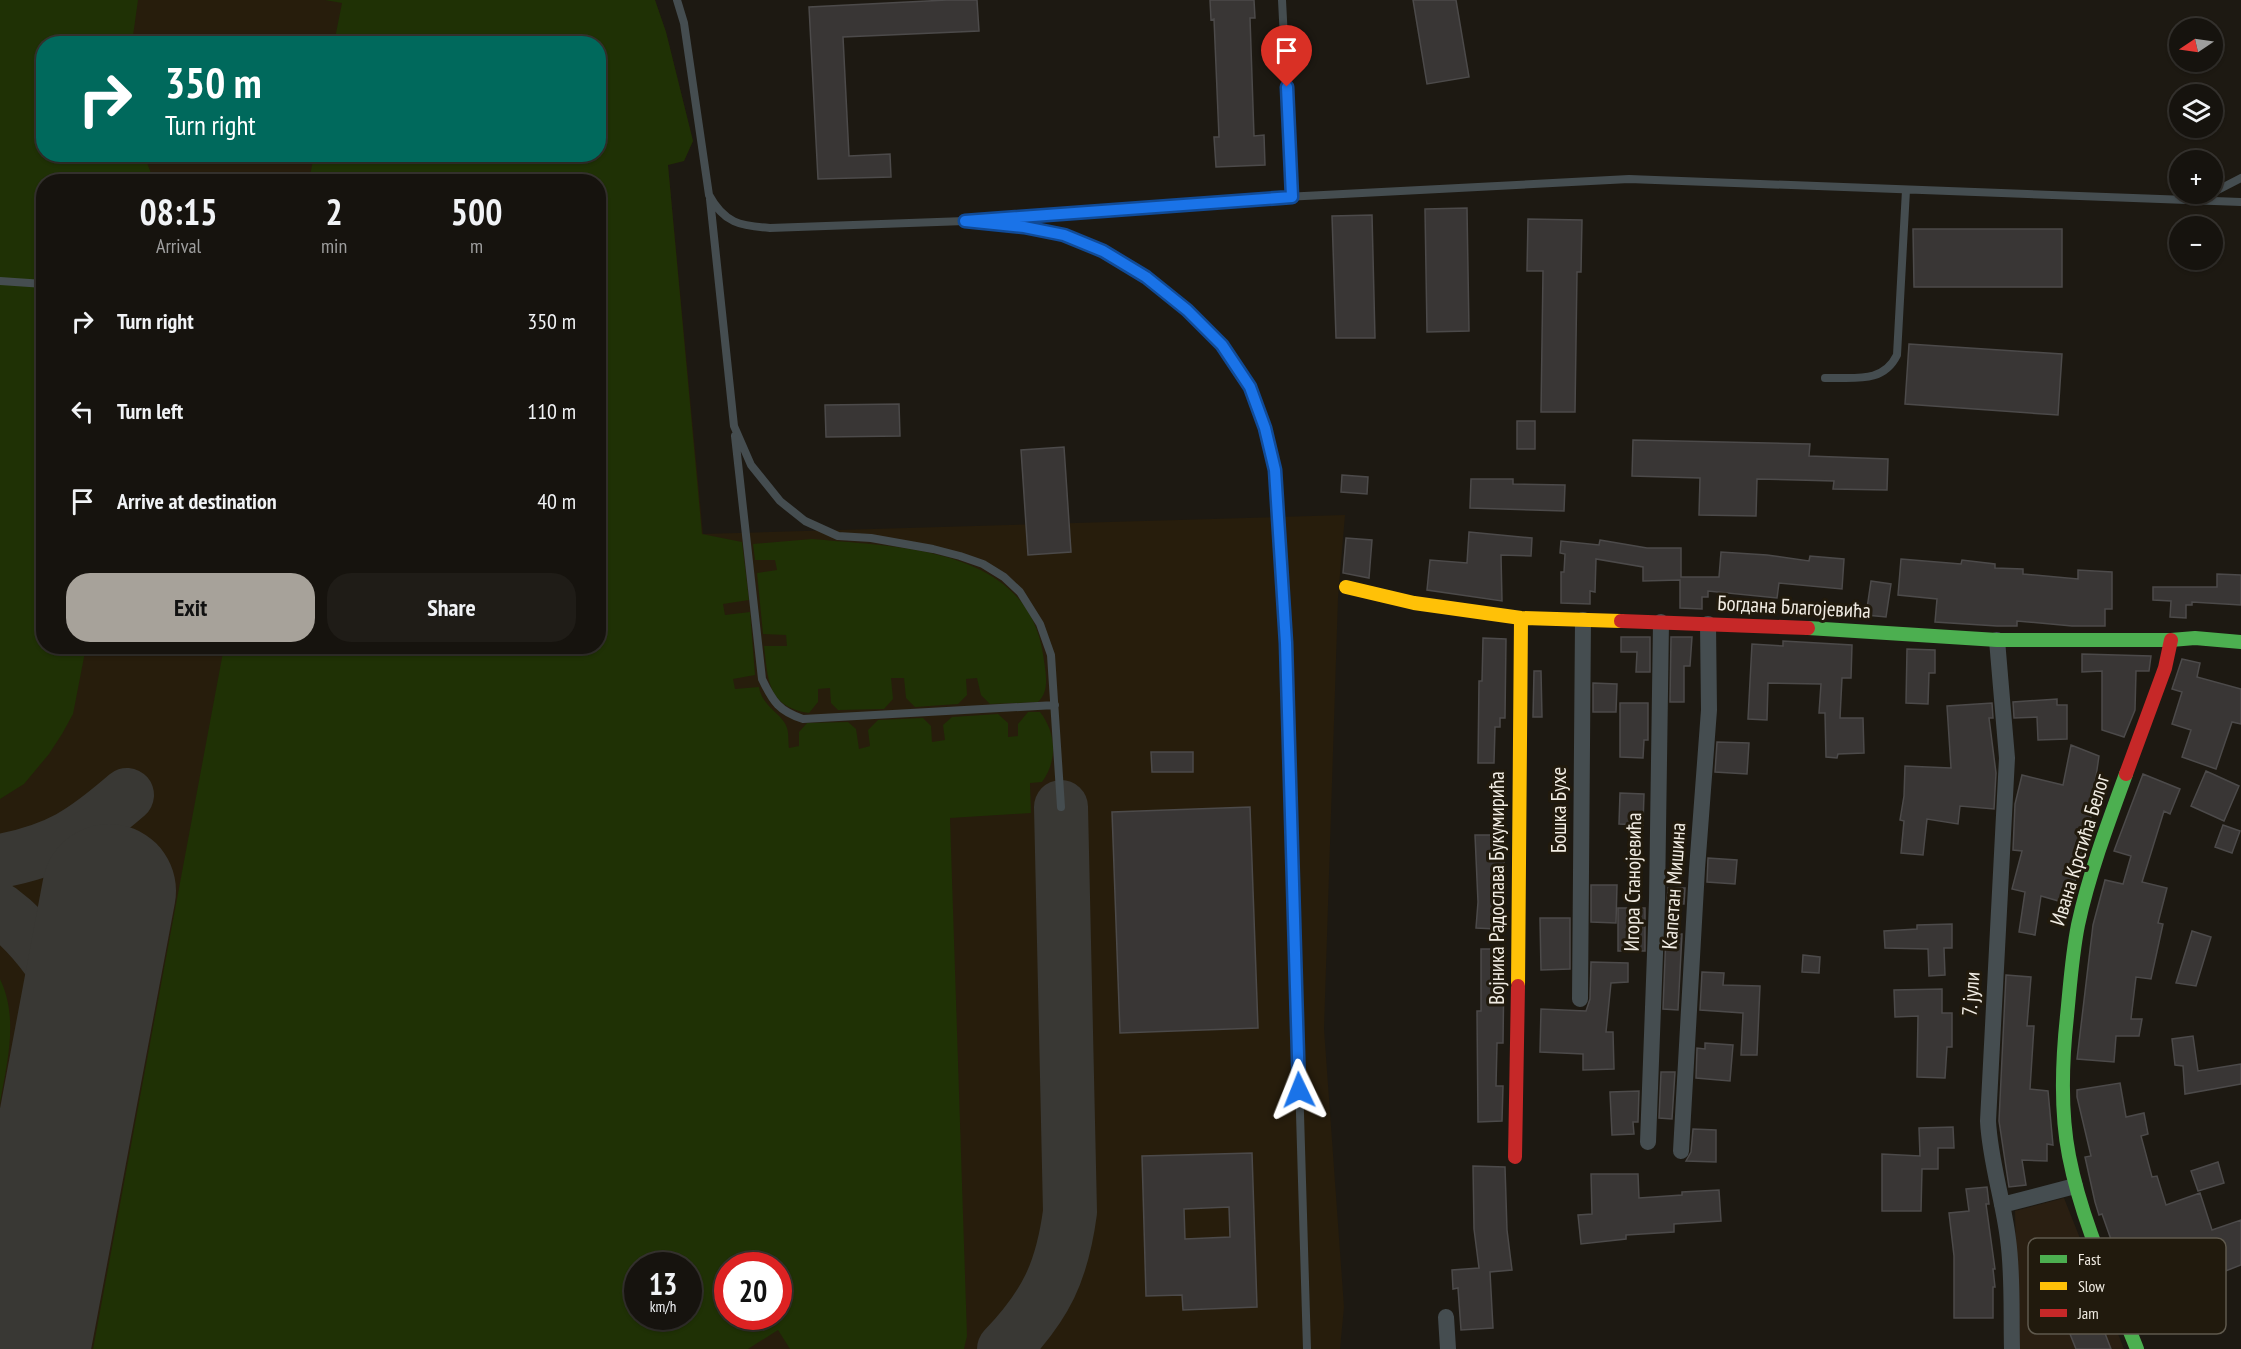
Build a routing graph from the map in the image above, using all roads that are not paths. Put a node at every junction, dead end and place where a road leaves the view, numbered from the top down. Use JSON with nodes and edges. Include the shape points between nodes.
{"nodes":[{"id":1,"x":677,"y":0,"type":"edge"},
{"id":2,"x":1282,"y":0,"type":"edge"},
{"id":3,"x":2241,"y":178,"type":"edge"},
{"id":4,"x":2223,"y":187,"type":"edge"},
{"id":5,"x":1906,"y":190,"type":"junction"},
{"id":6,"x":709,"y":195,"type":"junction"},
{"id":7,"x":1292,"y":197,"type":"junction"},
{"id":8,"x":2169,"y":200,"type":"edge"},
{"id":9,"x":2223,"y":202,"type":"edge"},
{"id":10,"x":2241,"y":202,"type":"edge"},
{"id":11,"x":965,"y":221,"type":"junction"},
{"id":12,"x":0,"y":281,"type":"edge"},
{"id":13,"x":36,"y":283,"type":"edge"},
{"id":14,"x":1826,"y":378,"type":"dead end"},
{"id":15,"x":734,"y":426,"type":"junction"},
{"id":16,"x":1347,"y":587,"type":"dead end"},
{"id":17,"x":1521,"y":618,"type":"junction"},
{"id":18,"x":1583,"y":620,"type":"junction"},
{"id":19,"x":1661,"y":622,"type":"junction"},
{"id":20,"x":1708,"y":624,"type":"junction"},
{"id":21,"x":1997,"y":640,"type":"junction"},
{"id":22,"x":2171,"y":640,"type":"junction"},
{"id":23,"x":2241,"y":642,"type":"edge"},
{"id":24,"x":1055,"y":705,"type":"junction"},
{"id":25,"x":1060,"y":807,"type":"dead end"},
{"id":26,"x":1580,"y":999,"type":"dead end"},
{"id":27,"x":1648,"y":1142,"type":"dead end"},
{"id":28,"x":1681,"y":1151,"type":"dead end"},
{"id":29,"x":1515,"y":1157,"type":"dead end"},
{"id":30,"x":2075,"y":1186,"type":"junction"},
{"id":31,"x":2002,"y":1204,"type":"junction"},
{"id":32,"x":2092,"y":1238,"type":"edge"},
{"id":33,"x":1446,"y":1317,"type":"dead end"},
{"id":34,"x":2131,"y":1334,"type":"edge"},
{"id":35,"x":1307,"y":1349,"type":"edge"},
{"id":36,"x":1448,"y":1349,"type":"edge"},
{"id":37,"x":2012,"y":1349,"type":"edge"},
{"id":38,"x":2137,"y":1349,"type":"edge"}],
"edges":[{"from":1,"to":6,"type":"lane","via":[[684,23]]},
{"from":2,"to":7,"type":"lane"},
{"from":3,"to":4,"type":"lane"},
{"from":5,"to":7,"type":"lane","via":[[1629,179]]},
{"from":5,"to":8,"type":"lane"},
{"from":5,"to":14,"type":"lane","via":[[1898,355],[1884,372],[1872,376]]},
{"from":6,"to":11,"type":"lane","via":[[723,216],[747,226]]},
{"from":6,"to":15,"type":"lane"},
{"from":7,"to":11,"type":"lane"},
{"from":9,"to":10,"type":"lane"},
{"from":11,"to":35,"type":"lane","via":[[1064,235],[1103,251],[1146,277],[1222,345],[1250,387],[1265,428],[1275,470],[1286,643]]},
{"from":12,"to":13,"type":"lane"},
{"from":15,"to":24,"type":"lane","via":[[751,465],[790,512],[805,521],[838,536],[871,537],[951,554],[983,564],[1004,577],[1031,608],[1047,640]]},
{"from":15,"to":24,"type":"lane","via":[[762,679],[777,706],[803,719]]},
{"from":16,"to":17,"type":"street","name":"Богдана Благојевића","via":[[1414,603]]},
{"from":17,"to":18,"type":"street","name":"Богдана Благојевића"},
{"from":17,"to":29,"type":"street","name":"Војника Радослава Букумирића"},
{"from":18,"to":19,"type":"street","name":"Богдана Благојевића"},
{"from":18,"to":26,"type":"street","name":"Бошка Бухе"},
{"from":19,"to":20,"type":"street","name":"Богдана Благојевића"},
{"from":19,"to":27,"type":"street","name":"Игора Станојевића"},
{"from":20,"to":21,"type":"street","name":"Богдана Благојевића"},
{"from":20,"to":28,"type":"street","name":"Капетан Мишина","via":[[1709,710]]},
{"from":21,"to":22,"type":"street","name":"Богдана Благојевића"},
{"from":21,"to":31,"type":"street","name":"7. јули","via":[[2007,758],[1988,1121],[1991,1161]]},
{"from":22,"to":23,"type":"street","name":"Богдана Благојевића"},
{"from":22,"to":30,"type":"street","name":"Ивана Крстића Белог","via":[[2078,925],[2062,1062],[2068,1155]]},
{"from":24,"to":25,"type":"lane"},
{"from":30,"to":31,"type":"street"},
{"from":30,"to":32,"type":"street","name":"Ивана Крстића Белог"},
{"from":31,"to":37,"type":"street","name":"7. јули","via":[[2010,1261]]},
{"from":33,"to":36,"type":"street"},
{"from":34,"to":38,"type":"street","name":"Ивана Крстића Белог"}]}
